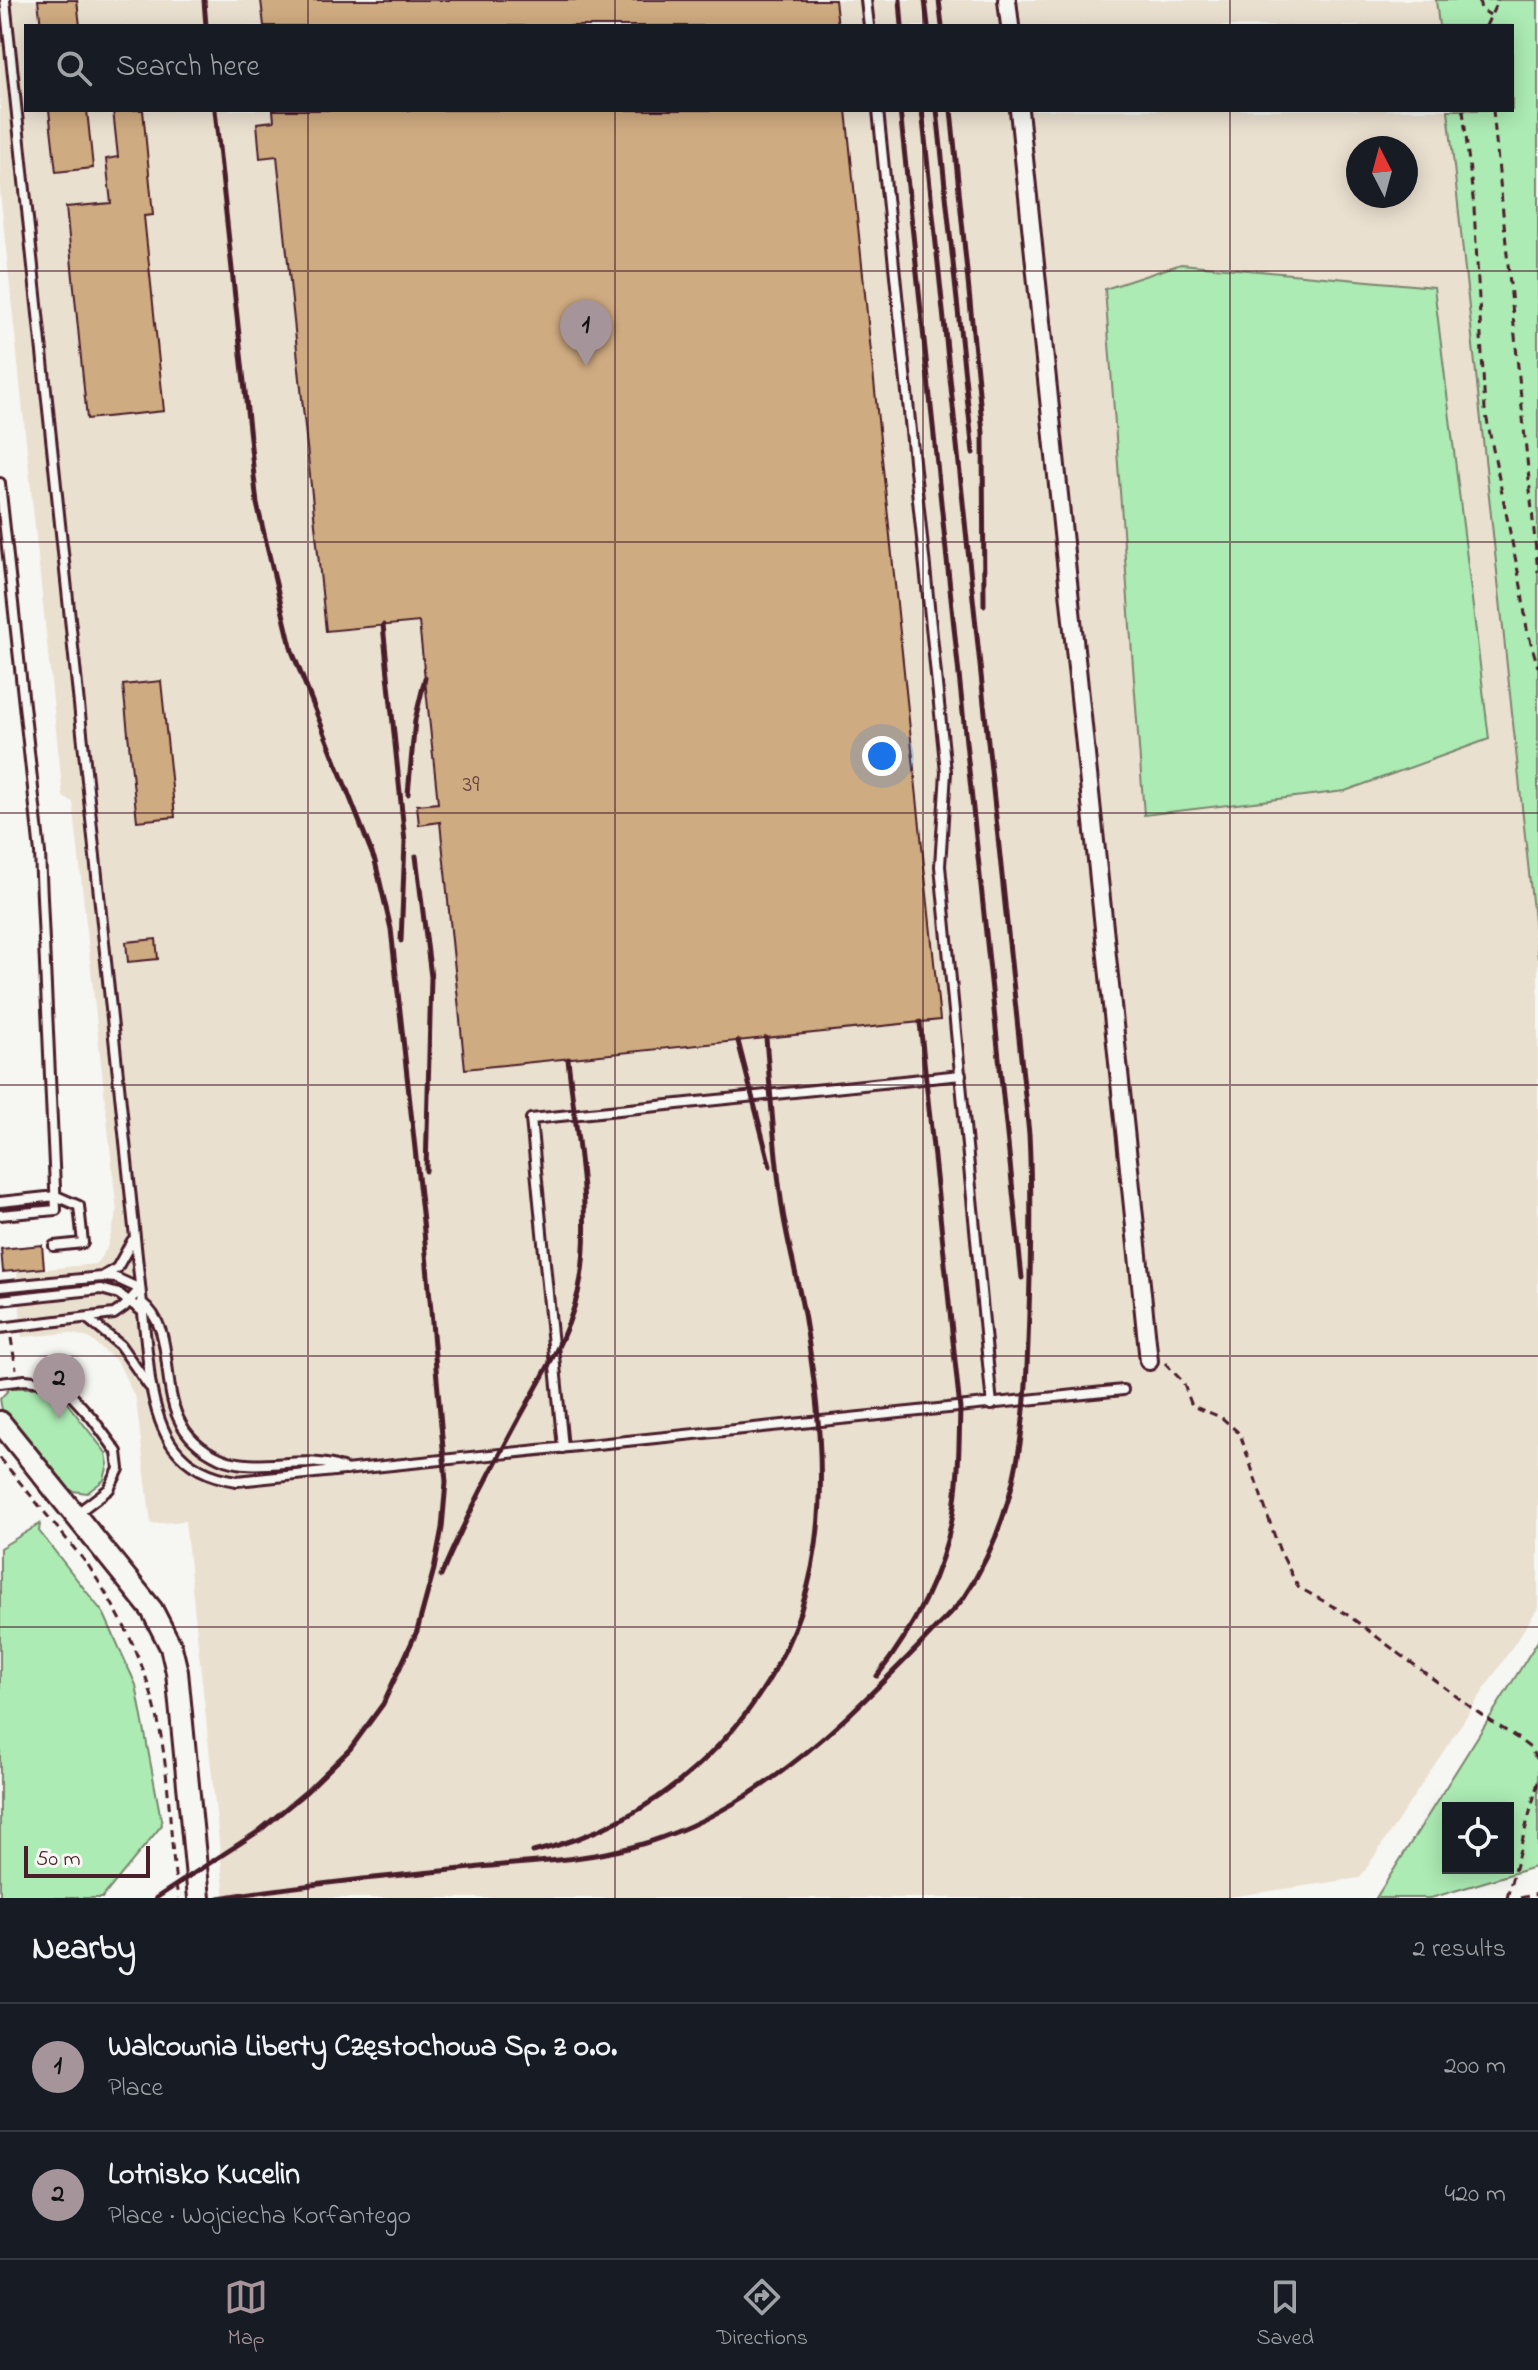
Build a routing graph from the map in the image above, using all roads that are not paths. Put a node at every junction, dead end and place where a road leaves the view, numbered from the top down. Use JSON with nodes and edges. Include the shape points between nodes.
{"nodes":[{"id":1,"x":5,"y":0,"type":"edge"},
{"id":2,"x":866,"y":0,"type":"edge"},
{"id":3,"x":1007,"y":0,"type":"edge"},
{"id":4,"x":869,"y":24,"type":"edge"},
{"id":5,"x":1010,"y":24,"type":"edge"},
{"id":6,"x":878,"y":112,"type":"edge"},
{"id":7,"x":1019,"y":112,"type":"edge"},
{"id":8,"x":0,"y":483,"type":"edge"},
{"id":9,"x":961,"y":1075,"type":"junction"},
{"id":10,"x":56,"y":1196,"type":"junction"},
{"id":11,"x":0,"y":1202,"type":"edge"},
{"id":12,"x":0,"y":1215,"type":"edge"},
{"id":13,"x":134,"y":1236,"type":"junction"},
{"id":14,"x":54,"y":1246,"type":"dead end"},
{"id":15,"x":137,"y":1270,"type":"junction"},
{"id":16,"x":102,"y":1277,"type":"junction"},
{"id":17,"x":124,"y":1281,"type":"junction"},
{"id":18,"x":0,"y":1287,"type":"edge"},
{"id":19,"x":101,"y":1289,"type":"junction"},
{"id":20,"x":140,"y":1289,"type":"junction"},
{"id":21,"x":0,"y":1300,"type":"edge"},
{"id":22,"x":129,"y":1301,"type":"junction"},
{"id":23,"x":141,"y":1306,"type":"junction"},
{"id":24,"x":88,"y":1319,"type":"junction"},
{"id":25,"x":0,"y":1328,"type":"edge"},
{"id":26,"x":1149,"y":1361,"type":"road end"},
{"id":27,"x":0,"y":1383,"type":"edge"},
{"id":28,"x":1123,"y":1390,"type":"dead end"},
{"id":29,"x":152,"y":1393,"type":"junction"},
{"id":30,"x":992,"y":1405,"type":"junction"},
{"id":31,"x":0,"y":1422,"type":"edge"},
{"id":32,"x":563,"y":1448,"type":"junction"},
{"id":33,"x":350,"y":1471,"type":"junction"},
{"id":34,"x":75,"y":1515,"type":"junction"},
{"id":35,"x":199,"y":1898,"type":"edge"}],
"edges":[{"from":1,"to":13,"type":"lane"},
{"from":2,"to":4,"type":"lane"},
{"from":3,"to":5,"type":"street"},
{"from":6,"to":9,"type":"lane","via":[[946,772],[940,866]]},
{"from":7,"to":26,"type":"street"},
{"from":8,"to":10,"type":"lane","via":[[40,853]]},
{"from":9,"to":30,"type":"lane"},
{"from":9,"to":32,"type":"lane","via":[[531,1119]]},
{"from":10,"to":11,"type":"lane"},
{"from":10,"to":12,"type":"lane","via":[[56,1210]]},
{"from":10,"to":14,"type":"lane","via":[[79,1206],[83,1243]]},
{"from":13,"to":15,"type":"lane"},
{"from":13,"to":16,"type":"lane","via":[[117,1268]]},
{"from":15,"to":17,"type":"lane"},
{"from":15,"to":20,"type":"lane"},
{"from":16,"to":17,"type":"lane"},
{"from":16,"to":18,"type":"lane"},
{"from":17,"to":19,"type":"lane"},
{"from":17,"to":20,"type":"lane"},
{"from":19,"to":21,"type":"lane"},
{"from":19,"to":22,"type":"lane"},
{"from":20,"to":22,"type":"lane"},
{"from":20,"to":23,"type":"lane"},
{"from":22,"to":23,"type":"lane"},
{"from":22,"to":24,"type":"lane","via":[[114,1314]]},
{"from":23,"to":29,"type":"lane"},
{"from":23,"to":33,"type":"lane","via":[[154,1311],[161,1327],[174,1411],[198,1445],[239,1464],[316,1461]]},
{"from":24,"to":25,"type":"lane"},
{"from":24,"to":29,"type":"lane","via":[[120,1345]]},
{"from":27,"to":34,"type":"lane","via":[[61,1384],[117,1452],[119,1469],[109,1489]]},
{"from":28,"to":30,"type":"lane"},
{"from":29,"to":33,"type":"lane","via":[[167,1441],[214,1478],[237,1481]]},
{"from":30,"to":32,"type":"lane"},
{"from":31,"to":34,"type":"street"},
{"from":32,"to":33,"type":"lane"},
{"from":34,"to":35,"type":"street","via":[[152,1610],[171,1647]]}]}
